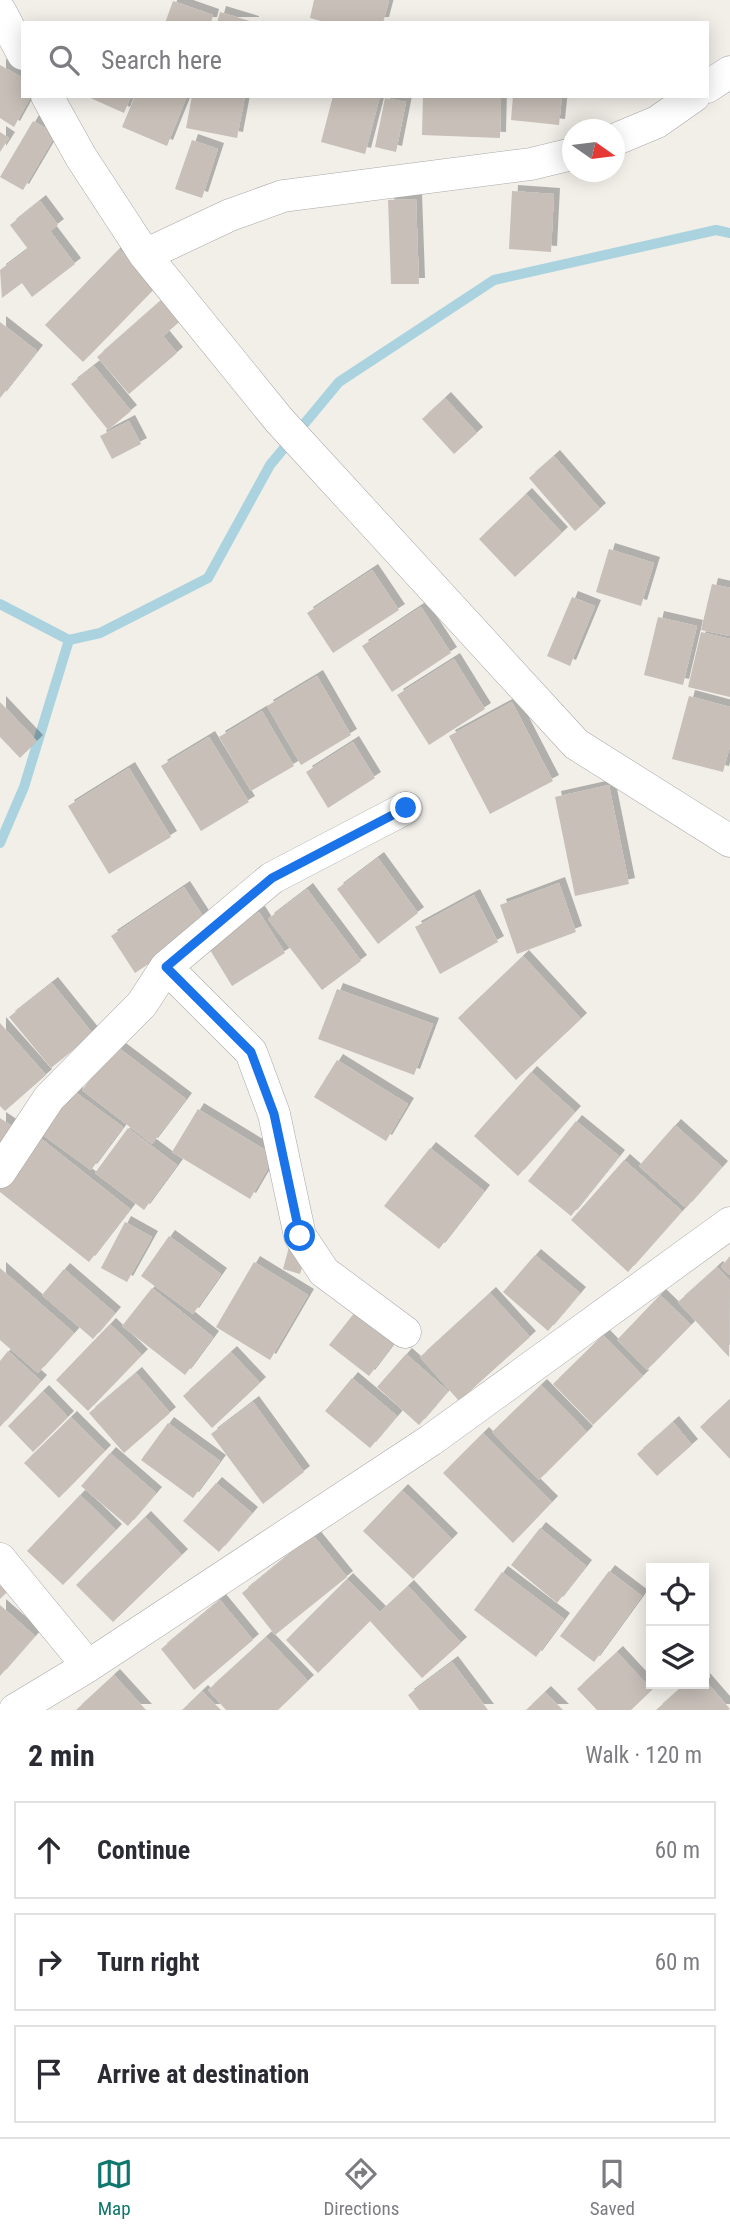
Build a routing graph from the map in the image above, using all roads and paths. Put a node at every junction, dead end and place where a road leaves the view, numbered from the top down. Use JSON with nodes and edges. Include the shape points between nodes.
{"nodes":[{"id":1,"x":0,"y":11,"type":"edge"},
{"id":2,"x":21,"y":50,"type":"edge"},
{"id":3,"x":730,"y":72,"type":"edge"},
{"id":4,"x":709,"y":86,"type":"edge"},
{"id":5,"x":48,"y":98,"type":"edge"},
{"id":6,"x":691,"y":98,"type":"edge"},
{"id":7,"x":625,"y":135,"type":"edge"},
{"id":8,"x":562,"y":156,"type":"edge"},
{"id":9,"x":145,"y":255,"type":"junction"},
{"id":10,"x":406,"y":808,"type":"dead end"},
{"id":11,"x":730,"y":841,"type":"edge"},
{"id":12,"x":166,"y":967,"type":"junction"},
{"id":13,"x":0,"y":1172,"type":"edge"},
{"id":14,"x":730,"y":1223,"type":"edge"},
{"id":15,"x":405,"y":1332,"type":"dead end"},
{"id":16,"x":0,"y":1559,"type":"edge"},
{"id":17,"x":88,"y":1666,"type":"junction"},
{"id":18,"x":15,"y":1710,"type":"edge"}],
"edges":[{"from":1,"to":2,"type":"street"},
{"from":3,"to":4,"type":"street"},
{"from":5,"to":9,"type":"street"},
{"from":6,"to":7,"type":"street","via":[[657,122]]},
{"from":8,"to":9,"type":"street","via":[[283,196]]},
{"from":9,"to":11,"type":"street","via":[[279,420],[576,744]]},
{"from":10,"to":12,"type":"street","via":[[272,878]]},
{"from":12,"to":13,"type":"street","via":[[142,1004],[49,1098]]},
{"from":12,"to":15,"type":"street","via":[[251,1052],[274,1114],[300,1236],[324,1272]]},
{"from":14,"to":17,"type":"street","via":[[431,1440]]},
{"from":16,"to":17,"type":"street"},
{"from":17,"to":18,"type":"street"}]}
